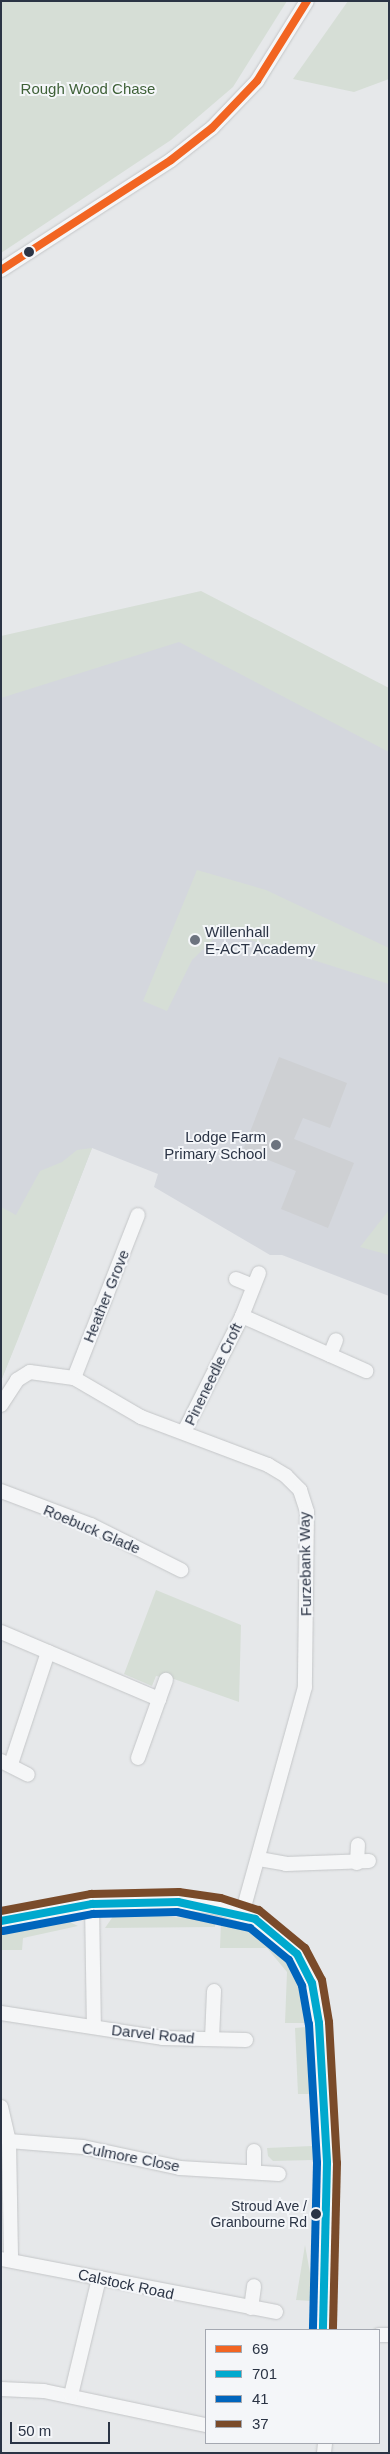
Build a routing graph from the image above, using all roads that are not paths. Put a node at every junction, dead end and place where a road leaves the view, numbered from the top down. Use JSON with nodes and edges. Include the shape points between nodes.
{"nodes":[{"id":1,"x":307,"y":1,"type":"edge"},
{"id":2,"x":1,"y":270,"type":"edge"},
{"id":3,"x":138,"y":1215,"type":"dead end"},
{"id":4,"x":236,"y":1279,"type":"dead end"},
{"id":5,"x":242,"y":1316,"type":"junction"},
{"id":6,"x":336,"y":1340,"type":"dead end"},
{"id":7,"x":330,"y":1355,"type":"junction"},
{"id":8,"x":366,"y":1371,"type":"dead end"},
{"id":9,"x":74,"y":1378,"type":"junction"},
{"id":10,"x":1,"y":1405,"type":"edge"},
{"id":11,"x":184,"y":1432,"type":"junction"},
{"id":12,"x":1,"y":1491,"type":"edge"},
{"id":13,"x":181,"y":1570,"type":"dead end"},
{"id":14,"x":1,"y":1632,"type":"edge"},
{"id":15,"x":48,"y":1652,"type":"junction"},
{"id":16,"x":166,"y":1680,"type":"dead end"},
{"id":17,"x":159,"y":1699,"type":"junction"},
{"id":18,"x":138,"y":1758,"type":"dead end"},
{"id":19,"x":6,"y":1763,"type":"edge"},
{"id":20,"x":28,"y":1775,"type":"dead end"},
{"id":21,"x":358,"y":1845,"type":"dead end"},
{"id":22,"x":259,"y":1859,"type":"junction"},
{"id":23,"x":92,"y":1904,"type":"junction"},
{"id":24,"x":242,"y":1914,"type":"junction"},
{"id":25,"x":1,"y":1921,"type":"edge"},
{"id":26,"x":214,"y":1991,"type":"dead end"},
{"id":27,"x":1,"y":2013,"type":"edge"},
{"id":28,"x":94,"y":2027,"type":"junction"},
{"id":29,"x":212,"y":2039,"type":"junction"},
{"id":30,"x":246,"y":2040,"type":"dead end"},
{"id":31,"x":1,"y":2107,"type":"edge"},
{"id":32,"x":9,"y":2141,"type":"junction"},
{"id":33,"x":254,"y":2151,"type":"dead end"},
{"id":34,"x":254,"y":2172,"type":"junction"},
{"id":35,"x":279,"y":2174,"type":"dead end"},
{"id":36,"x":6,"y":2259,"type":"edge"},
{"id":37,"x":99,"y":2278,"type":"junction"},
{"id":38,"x":254,"y":2286,"type":"dead end"},
{"id":39,"x":251,"y":2308,"type":"junction"},
{"id":40,"x":276,"y":2312,"type":"dead end"},
{"id":41,"x":323,"y":2329,"type":"edge"},
{"id":42,"x":1,"y":2390,"type":"edge"},
{"id":43,"x":71,"y":2395,"type":"junction"},
{"id":44,"x":205,"y":2425,"type":"edge"}],
"edges":[{"from":1,"to":2,"type":"street","via":[[257,81],[212,128],[171,160]]},
{"from":3,"to":9,"type":"street","name":"Heather Grove"},
{"from":4,"to":5,"type":"street","name":"Pineneedle Croft","via":[[256,1279]]},
{"from":5,"to":7,"type":"street","name":"Pineneedle Croft"},
{"from":5,"to":11,"type":"street","name":"Pineneedle Croft"},
{"from":6,"to":7,"type":"street"},
{"from":7,"to":8,"type":"street","name":"Pineneedle Croft"},
{"from":9,"to":10,"type":"street","name":"Furzebank Way","via":[[30,1372],[17,1380]]},
{"from":9,"to":11,"type":"street","name":"Furzebank Way","via":[[141,1417]]},
{"from":11,"to":22,"type":"street","name":"Furzebank Way","via":[[286,1476],[300,1490],[307,1512],[305,1687]]},
{"from":12,"to":13,"type":"street","name":"Roebuck Glade","via":[[91,1525]]},
{"from":14,"to":15,"type":"street"},
{"from":15,"to":17,"type":"street"},
{"from":15,"to":19,"type":"street"},
{"from":16,"to":17,"type":"street"},
{"from":17,"to":18,"type":"street"},
{"from":19,"to":20,"type":"street"},
{"from":21,"to":22,"type":"street","via":[[363,1862],[286,1864]]},
{"from":22,"to":24,"type":"street","name":"Furzebank Way"},
{"from":23,"to":24,"type":"street","via":[[178,1902]]},
{"from":23,"to":25,"type":"street"},
{"from":23,"to":28,"type":"street","name":"Darvel Road"},
{"from":24,"to":41,"type":"street","via":[[266,1925],[285,1941],[304,1966],[317,2001],[327,2163]]},
{"from":26,"to":29,"type":"street","name":"Darvel Road"},
{"from":27,"to":28,"type":"street","name":"Darvel Road"},
{"from":28,"to":29,"type":"street","name":"Darvel Road","via":[[162,2038]]},
{"from":29,"to":30,"type":"street","name":"Darvel Road"},
{"from":31,"to":32,"type":"street"},
{"from":32,"to":34,"type":"street","name":"Culmore Close","via":[[83,2146],[180,2168]]},
{"from":32,"to":36,"type":"street"},
{"from":33,"to":34,"type":"street"},
{"from":34,"to":35,"type":"street","name":"Culmore Close"},
{"from":36,"to":37,"type":"street","name":"Calstock Road"},
{"from":37,"to":39,"type":"street","name":"Calstock Road"},
{"from":37,"to":43,"type":"street"},
{"from":38,"to":39,"type":"street"},
{"from":39,"to":40,"type":"street","name":"Calstock Road"},
{"from":42,"to":43,"type":"street"},
{"from":43,"to":44,"type":"street"}]}
